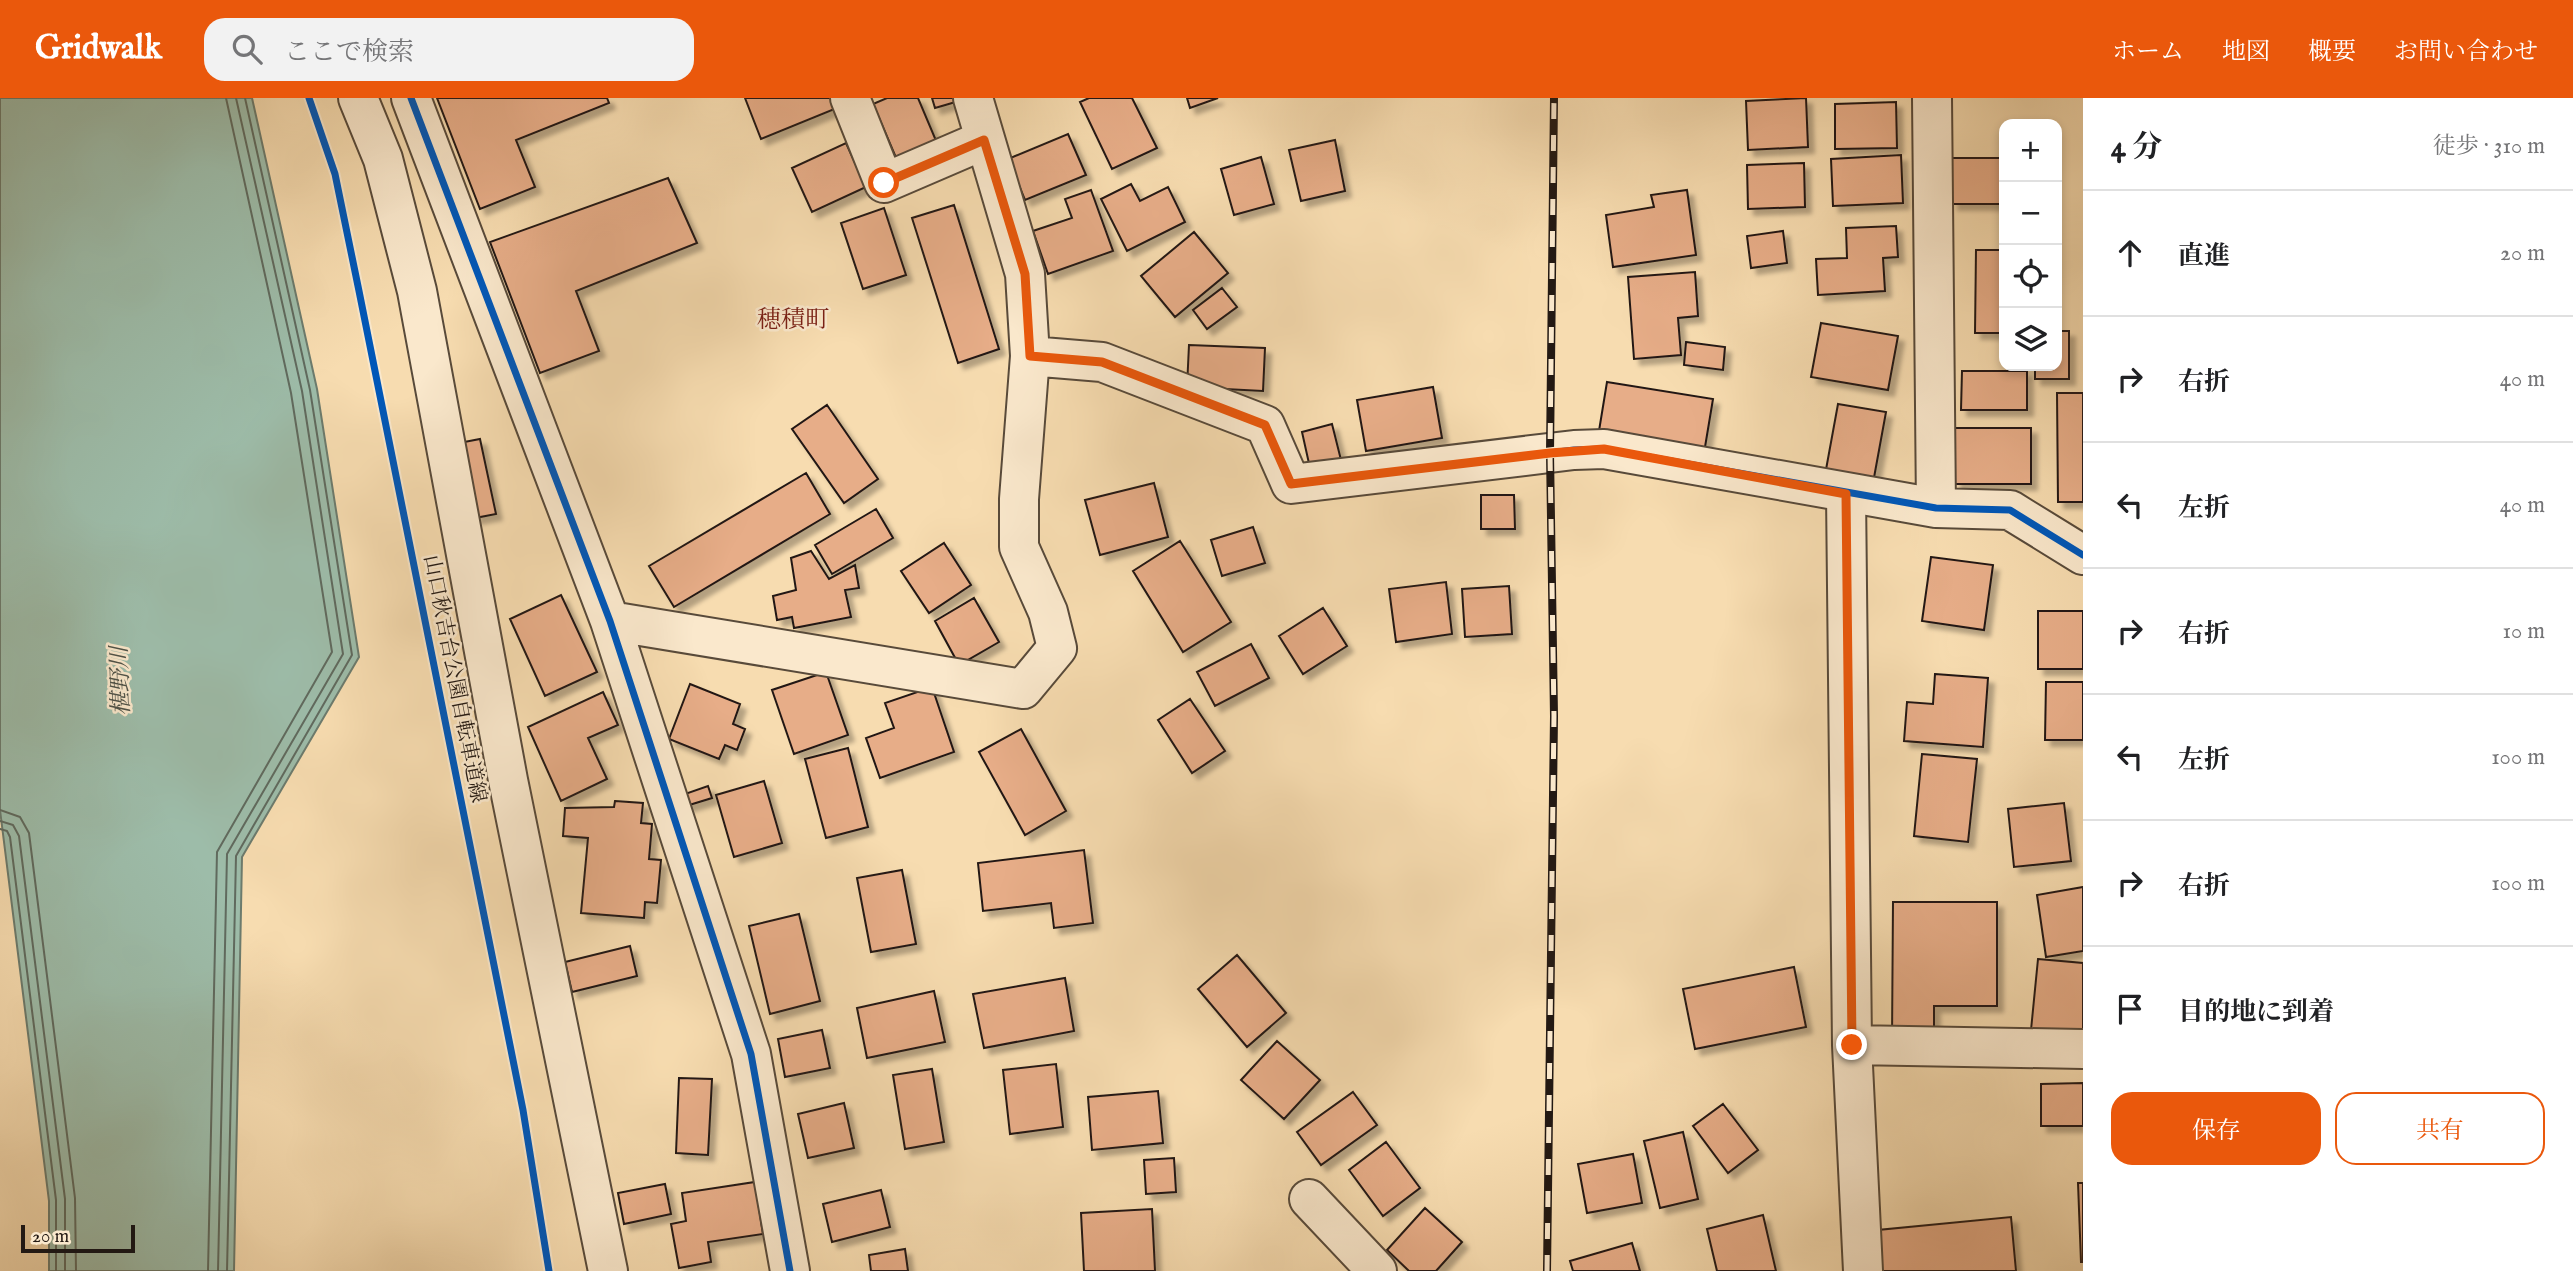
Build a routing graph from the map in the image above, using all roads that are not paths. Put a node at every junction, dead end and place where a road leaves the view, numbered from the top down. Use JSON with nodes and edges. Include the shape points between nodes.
{"nodes":[{"id":1,"x":358,"y":98,"type":"edge"},
{"id":2,"x":411,"y":98,"type":"edge"},
{"id":3,"x":850,"y":98,"type":"edge"},
{"id":4,"x":973,"y":98,"type":"edge"},
{"id":5,"x":1932,"y":98,"type":"edge"},
{"id":6,"x":984,"y":140,"type":"junction"},
{"id":7,"x":1030,"y":356,"type":"junction"},
{"id":8,"x":1846,"y":494,"type":"junction"},
{"id":9,"x":1936,"y":508,"type":"junction"},
{"id":10,"x":2083,"y":555,"type":"edge"},
{"id":11,"x":610,"y":621,"type":"junction"},
{"id":12,"x":1852,"y":1045,"type":"junction"},
{"id":13,"x":2083,"y":1049,"type":"edge"},
{"id":14,"x":1309,"y":1199,"type":"dead end"},
{"id":15,"x":608,"y":1271,"type":"edge"},
{"id":16,"x":790,"y":1271,"type":"edge"},
{"id":17,"x":1377,"y":1271,"type":"edge"},
{"id":18,"x":1863,"y":1271,"type":"edge"}],
"edges":[{"from":1,"to":15,"type":"street","via":[[383,159],[417,291],[508,780]]},
{"from":2,"to":11,"type":"street"},
{"from":3,"to":6,"type":"street","via":[[884,183]]},
{"from":4,"to":6,"type":"street"},
{"from":5,"to":9,"type":"street"},
{"from":6,"to":7,"type":"street","via":[[1025,274]]},
{"from":7,"to":8,"type":"street","via":[[1102,362],[1265,425],[1291,484],[1604,449]]},
{"from":7,"to":11,"type":"street","via":[[1019,547],[1048,612],[1057,648],[1023,689]]},
{"from":8,"to":9,"type":"street"},
{"from":8,"to":12,"type":"street"},
{"from":9,"to":10,"type":"street","via":[[2010,510]]},
{"from":11,"to":16,"type":"street","via":[[751,1054]]},
{"from":12,"to":13,"type":"street"},
{"from":12,"to":18,"type":"street"},
{"from":14,"to":17,"type":"street"}]}
